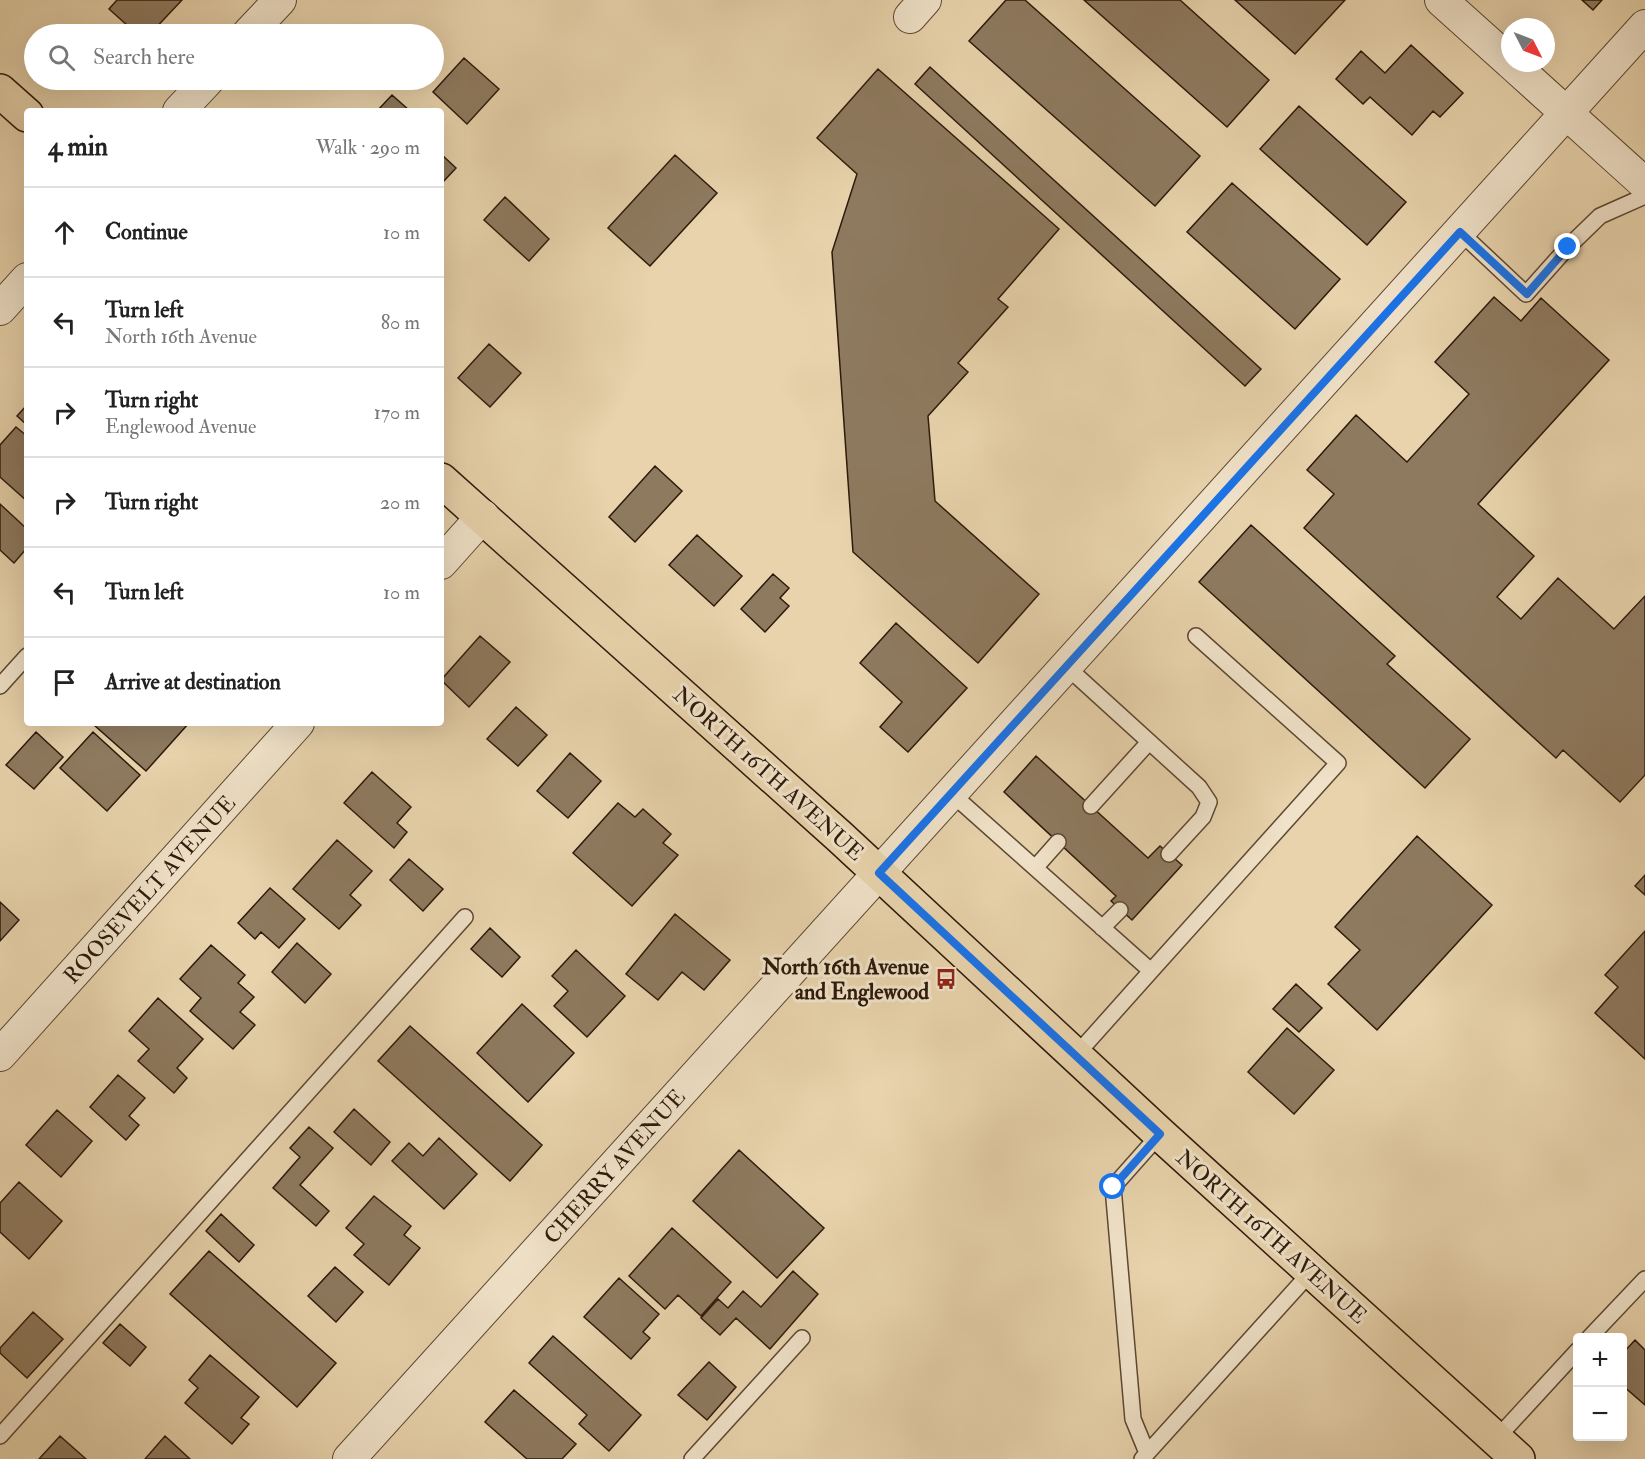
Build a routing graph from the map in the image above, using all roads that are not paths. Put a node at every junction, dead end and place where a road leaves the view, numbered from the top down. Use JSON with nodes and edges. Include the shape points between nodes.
{"nodes":[{"id":1,"x":280,"y":0,"type":"edge"},
{"id":2,"x":1441,"y":0,"type":"edge"},
{"id":3,"x":258,"y":24,"type":"edge"},
{"id":4,"x":1645,"y":27,"type":"edge"},
{"id":5,"x":1501,"y":53,"type":"edge"},
{"id":6,"x":1522,"y":72,"type":"edge"},
{"id":7,"x":199,"y":90,"type":"edge"},
{"id":8,"x":0,"y":91,"type":"edge"},
{"id":9,"x":182,"y":108,"type":"edge"},
{"id":10,"x":24,"y":112,"type":"edge"},
{"id":11,"x":1567,"y":113,"type":"junction"},
{"id":12,"x":1645,"y":184,"type":"edge"},
{"id":13,"x":1645,"y":196,"type":"edge"},
{"id":14,"x":1460,"y":232,"type":"junction"},
{"id":15,"x":24,"y":282,"type":"edge"},
{"id":16,"x":0,"y":309,"type":"edge"},
{"id":17,"x":444,"y":483,"type":"edge"},
{"id":18,"x":483,"y":516,"type":"junction"},
{"id":19,"x":444,"y":560,"type":"edge"},
{"id":20,"x":1196,"y":636,"type":"dead end"},
{"id":21,"x":24,"y":659,"type":"edge"},
{"id":22,"x":1067,"y":668,"type":"junction"},
{"id":23,"x":0,"y":686,"type":"edge"},
{"id":24,"x":295,"y":726,"type":"edge"},
{"id":25,"x":1149,"y":742,"type":"junction"},
{"id":26,"x":952,"y":794,"type":"junction"},
{"id":27,"x":1091,"y":807,"type":"dead end"},
{"id":28,"x":1058,"y":842,"type":"dead end"},
{"id":29,"x":1169,"y":854,"type":"dead end"},
{"id":30,"x":1035,"y":868,"type":"junction"},
{"id":31,"x":879,"y":873,"type":"junction"},
{"id":32,"x":1120,"y":910,"type":"dead end"},
{"id":33,"x":465,"y":917,"type":"dead end"},
{"id":34,"x":1102,"y":928,"type":"junction"},
{"id":35,"x":1151,"y":972,"type":"junction"},
{"id":36,"x":0,"y":1055,"type":"edge"},
{"id":37,"x":1076,"y":1055,"type":"junction"},
{"id":38,"x":1160,"y":1134,"type":"junction"},
{"id":39,"x":1311,"y":1272,"type":"junction"},
{"id":40,"x":1645,"y":1279,"type":"edge"},
{"id":41,"x":1594,"y":1333,"type":"edge"},
{"id":42,"x":802,"y":1338,"type":"dead end"},
{"id":43,"x":1573,"y":1357,"type":"edge"},
{"id":44,"x":0,"y":1436,"type":"edge"},
{"id":45,"x":1507,"y":1449,"type":"edge"},
{"id":46,"x":1144,"y":1456,"type":"edge"},
{"id":47,"x":349,"y":1459,"type":"edge"},
{"id":48,"x":692,"y":1459,"type":"edge"}],
"edges":[{"from":1,"to":3,"type":"street"},
{"from":2,"to":5,"type":"street"},
{"from":4,"to":11,"type":"street","name":"CHERRY AVENUE"},
{"from":6,"to":11,"type":"street"},
{"from":7,"to":9,"type":"street"},
{"from":8,"to":10,"type":"main road"},
{"from":11,"to":12,"type":"street"},
{"from":11,"to":14,"type":"street","name":"CHERRY AVENUE"},
{"from":13,"to":14,"type":"lane","via":[[1600,216],[1527,294]]},
{"from":14,"to":22,"type":"street","name":"CHERRY AVENUE"},
{"from":15,"to":16,"type":"street"},
{"from":17,"to":18,"type":"main road","name":"NORTH 16TH AVENUE"},
{"from":18,"to":19,"type":"street"},
{"from":18,"to":31,"type":"main road","name":"NORTH 16TH AVENUE"},
{"from":20,"to":35,"type":"lane","via":[[1338,764]]},
{"from":21,"to":23,"type":"lane"},
{"from":22,"to":25,"type":"lane"},
{"from":22,"to":26,"type":"street","name":"CHERRY AVENUE"},
{"from":24,"to":36,"type":"street","name":"ROOSEVELT AVENUE"},
{"from":25,"to":27,"type":"lane"},
{"from":25,"to":29,"type":"lane","via":[[1199,787],[1209,802],[1203,817]]},
{"from":26,"to":30,"type":"lane"},
{"from":26,"to":31,"type":"street","name":"CHERRY AVENUE"},
{"from":28,"to":30,"type":"lane"},
{"from":30,"to":34,"type":"lane"},
{"from":31,"to":37,"type":"main road","name":"NORTH 16TH AVENUE"},
{"from":31,"to":47,"type":"street","name":"CHERRY AVENUE"},
{"from":32,"to":34,"type":"lane"},
{"from":33,"to":44,"type":"lane"},
{"from":34,"to":35,"type":"lane"},
{"from":35,"to":37,"type":"lane"},
{"from":37,"to":38,"type":"main road","name":"NORTH 16TH AVENUE"},
{"from":38,"to":39,"type":"main road","name":"NORTH 16TH AVENUE"},
{"from":38,"to":46,"type":"lane","via":[[1113,1187],[1133,1419]]},
{"from":39,"to":45,"type":"main road","name":"NORTH 16TH AVENUE"},
{"from":39,"to":46,"type":"lane"},
{"from":40,"to":41,"type":"lane"},
{"from":42,"to":48,"type":"lane"},
{"from":43,"to":45,"type":"lane"}]}
